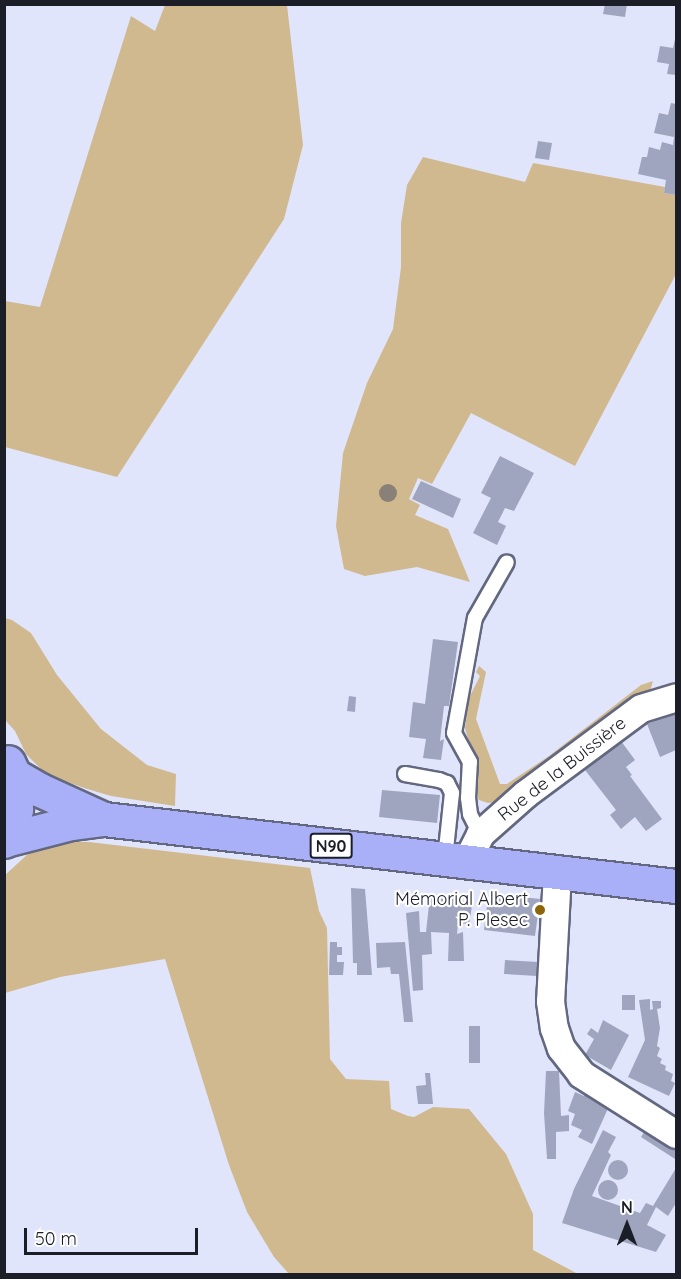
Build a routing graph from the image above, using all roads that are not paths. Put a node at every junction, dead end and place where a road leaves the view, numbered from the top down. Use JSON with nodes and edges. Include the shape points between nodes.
{"nodes":[{"id":1,"x":507,"y":562,"type":"dead end"},
{"id":2,"x":676,"y":697,"type":"edge"},
{"id":3,"x":9,"y":765,"type":"edge"},
{"id":4,"x":405,"y":774,"type":"dead end"},
{"id":5,"x":104,"y":819,"type":"junction"},
{"id":6,"x":5,"y":841,"type":"edge"},
{"id":7,"x":463,"y":852,"type":"junction"},
{"id":8,"x":557,"y":873,"type":"junction"},
{"id":9,"x":676,"y":886,"type":"edge"},
{"id":10,"x":676,"y":1134,"type":"edge"}],
"edges":[{"from":1,"to":7,"type":"lane","via":[[476,618],[454,733],[470,762],[470,814]]},
{"from":2,"to":7,"type":"street","name":"Rue de la Buissière","via":[[641,708],[525,794]]},
{"from":3,"to":5,"type":"main road","number":"N90","via":[[40,790]]},
{"from":3,"to":6,"type":"main road","number":"N90","via":[[16,809]]},
{"from":4,"to":7,"type":"lane","via":[[447,783]]},
{"from":5,"to":6,"type":"main road","number":"N90","via":[[63,825]]},
{"from":5,"to":7,"type":"main road","number":"N90"},
{"from":7,"to":8,"type":"main road","number":"N90"},
{"from":8,"to":9,"type":"main road","number":"N90"},
{"from":8,"to":10,"type":"street","via":[[550,1001],[561,1048],[581,1074]]}]}
